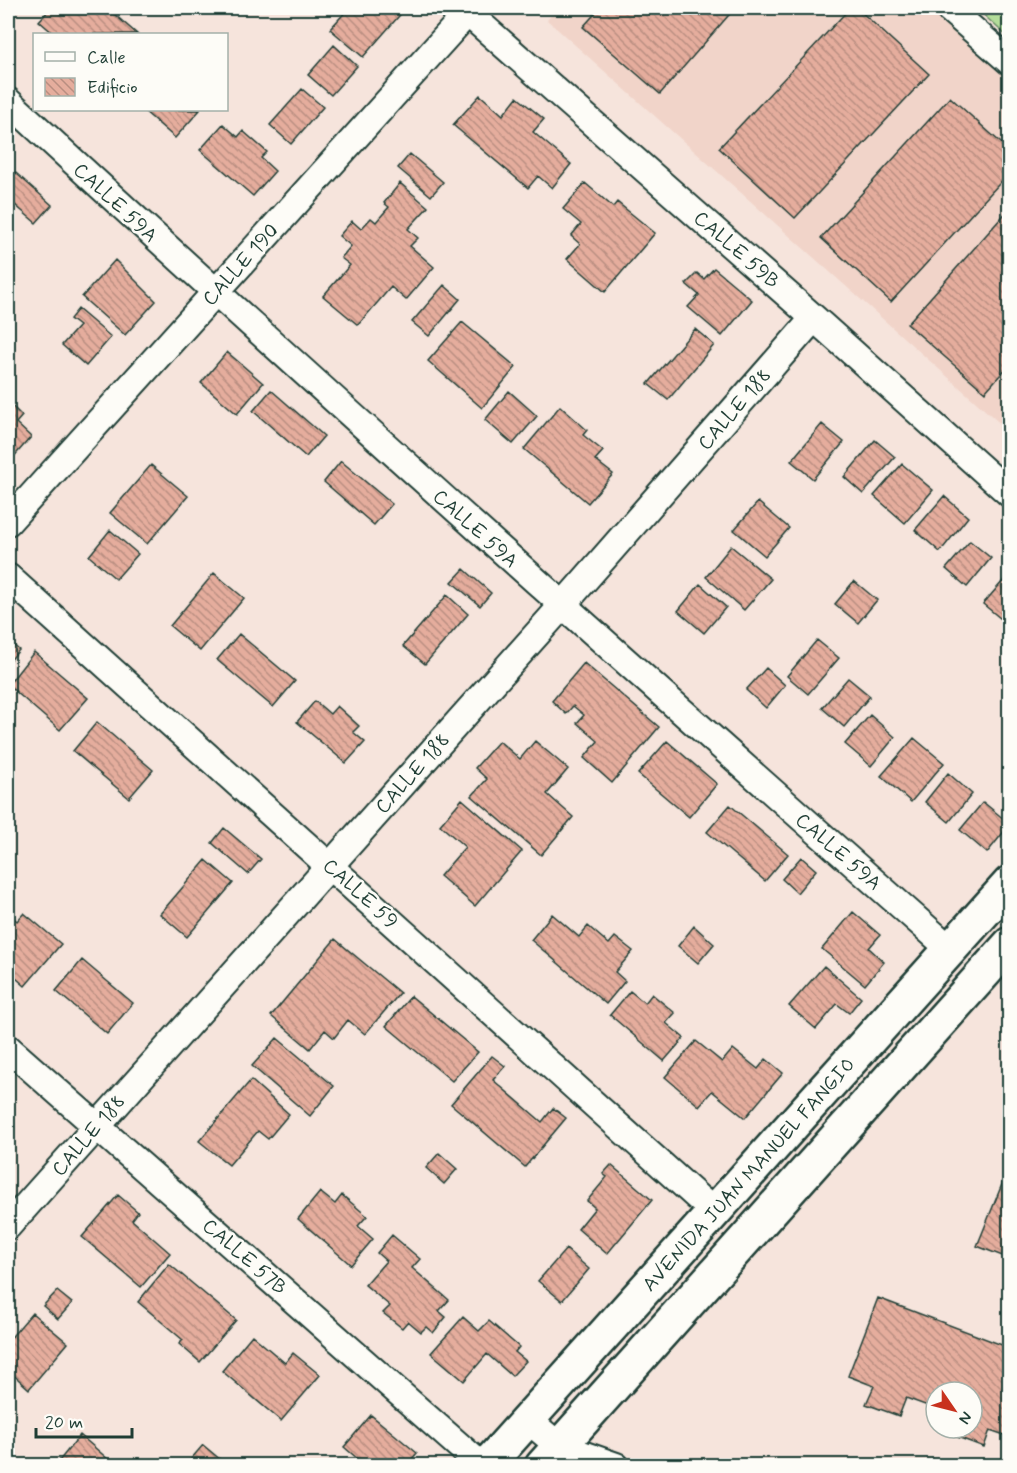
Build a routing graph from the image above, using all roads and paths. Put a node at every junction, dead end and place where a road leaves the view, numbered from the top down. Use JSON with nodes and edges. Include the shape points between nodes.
{"nodes":[{"id":1,"x":948,"y":8,"type":"edge"},
{"id":2,"x":467,"y":9,"type":"edge"},
{"id":3,"x":1010,"y":62,"type":"edge"},
{"id":4,"x":8,"y":101,"type":"edge"},
{"id":5,"x":214,"y":293,"type":"junction"},
{"id":6,"x":814,"y":318,"type":"junction"},
{"id":7,"x":1010,"y":494,"type":"edge"},
{"id":8,"x":8,"y":522,"type":"edge"},
{"id":9,"x":8,"y":577,"type":"edge"},
{"id":10,"x":562,"y":606,"type":"junction"},
{"id":11,"x":330,"y":865,"type":"junction"},
{"id":12,"x":1010,"y":883,"type":"edge"},
{"id":13,"x":1010,"y":944,"type":"edge"},
{"id":14,"x":950,"y":949,"type":"junction"},
{"id":15,"x":8,"y":1048,"type":"edge"},
{"id":16,"x":96,"y":1125,"type":"junction"},
{"id":17,"x":714,"y":1212,"type":"junction"},
{"id":18,"x":8,"y":1226,"type":"edge"},
{"id":19,"x":527,"y":1419,"type":"junction"},
{"id":20,"x":550,"y":1456,"type":"edge"},
{"id":21,"x":484,"y":1466,"type":"edge"},
{"id":22,"x":616,"y":1466,"type":"edge"}],
"edges":[{"from":1,"to":3,"type":"street"},
{"from":2,"to":5,"type":"street","name":"CALLE 190"},
{"from":2,"to":6,"type":"street","name":"CALLE 59B"},
{"from":4,"to":5,"type":"street","name":"CALLE 59A"},
{"from":5,"to":8,"type":"street","name":"CALLE 190"},
{"from":5,"to":10,"type":"street","name":"CALLE 59A"},
{"from":6,"to":7,"type":"street","name":"CALLE 59B"},
{"from":6,"to":10,"type":"street","name":"CALLE 188"},
{"from":9,"to":11,"type":"street","name":"CALLE 59"},
{"from":10,"to":11,"type":"street","name":"CALLE 188"},
{"from":10,"to":14,"type":"street","name":"CALLE 59A"},
{"from":11,"to":16,"type":"street","name":"CALLE 188"},
{"from":11,"to":17,"type":"street","name":"CALLE 59"},
{"from":12,"to":14,"type":"main road","name":"AVENIDA JUAN MANUEL FANGIO"},
{"from":13,"to":20,"type":"main road","name":"AVENIDA JUAN MANUEL FANGIO"},
{"from":14,"to":17,"type":"main road","name":"AVENIDA JUAN MANUEL FANGIO"},
{"from":15,"to":16,"type":"street","name":"CALLE 57B"},
{"from":16,"to":18,"type":"street","name":"CALLE 188"},
{"from":16,"to":21,"type":"street","name":"CALLE 57B"},
{"from":17,"to":19,"type":"main road","name":"AVENIDA JUAN MANUEL FANGIO"},
{"from":19,"to":20,"type":"street"},
{"from":19,"to":21,"type":"main road","name":"AVENIDA JUAN MANUEL FANGIO"},
{"from":20,"to":22,"type":"street"}]}
